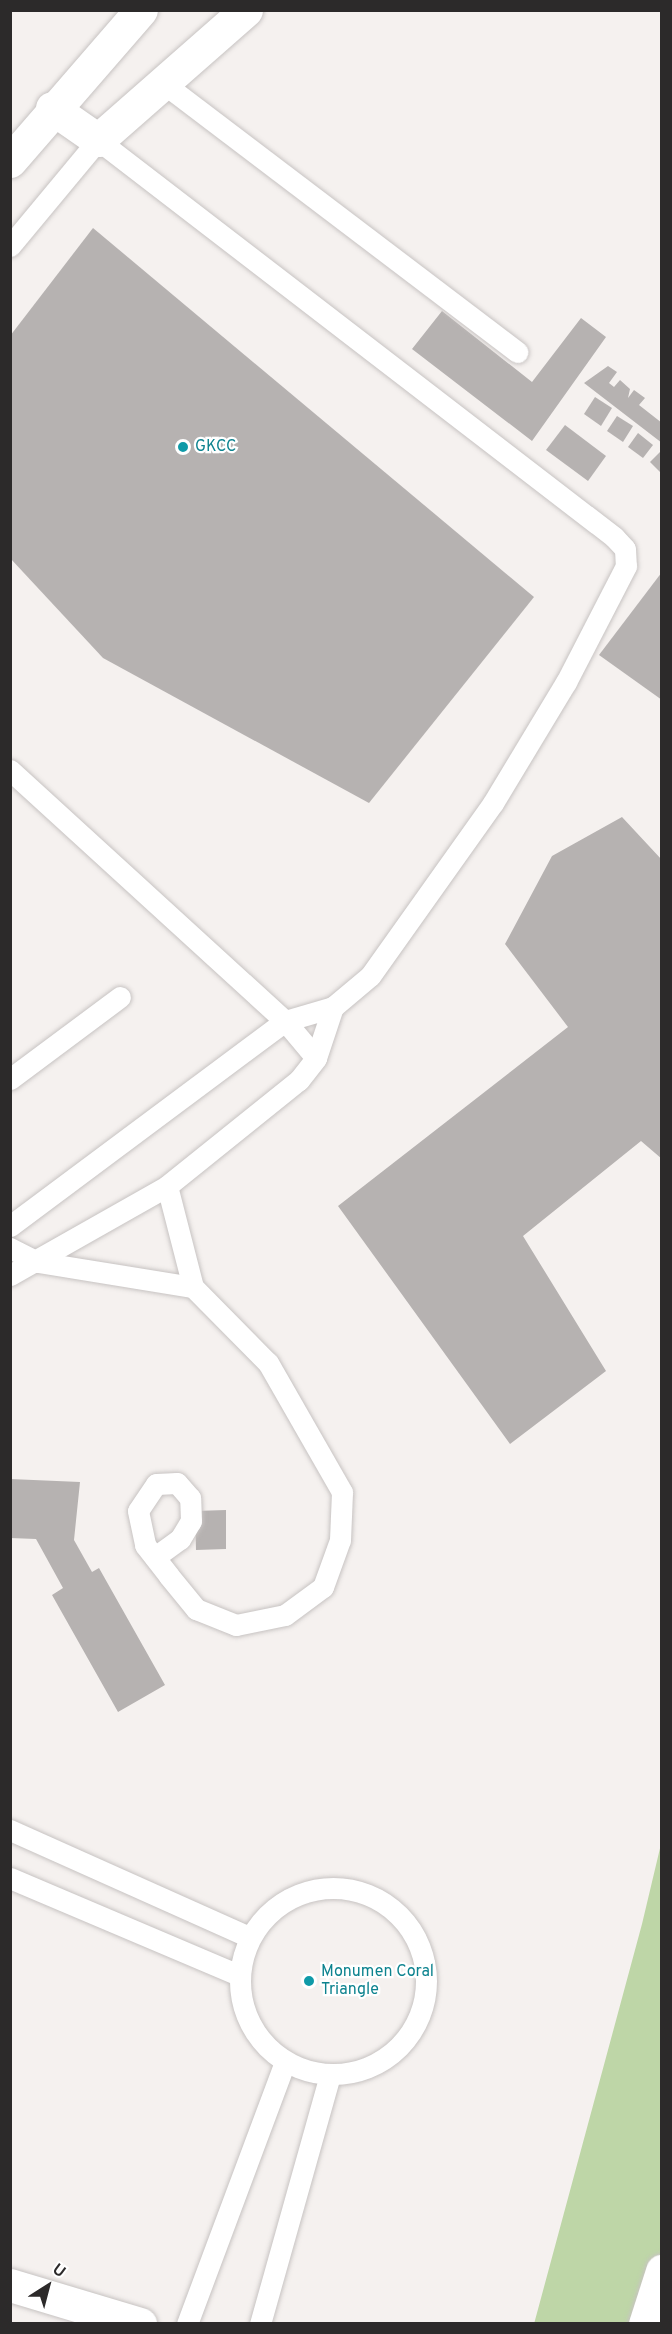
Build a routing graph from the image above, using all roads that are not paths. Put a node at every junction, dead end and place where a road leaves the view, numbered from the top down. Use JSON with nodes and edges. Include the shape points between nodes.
{"nodes":[{"id":1,"x":141,"y":10,"type":"edge"},
{"id":2,"x":246,"y":10,"type":"edge"},
{"id":3,"x":163,"y":83,"type":"junction"},
{"id":4,"x":52,"y":108,"type":"junction"},
{"id":5,"x":98,"y":140,"type":"junction"},
{"id":6,"x":10,"y":161,"type":"edge"},
{"id":7,"x":10,"y":246,"type":"edge"},
{"id":8,"x":518,"y":352,"type":"dead end"},
{"id":9,"x":10,"y":770,"type":"edge"},
{"id":10,"x":120,"y":998,"type":"dead end"},
{"id":11,"x":333,"y":1006,"type":"junction"},
{"id":12,"x":285,"y":1021,"type":"junction"},
{"id":13,"x":316,"y":1058,"type":"junction"},
{"id":14,"x":10,"y":1079,"type":"edge"},
{"id":15,"x":167,"y":1186,"type":"junction"},
{"id":16,"x":10,"y":1226,"type":"edge"},
{"id":17,"x":10,"y":1248,"type":"edge"},
{"id":18,"x":38,"y":1262,"type":"junction"},
{"id":19,"x":10,"y":1275,"type":"edge"},
{"id":20,"x":193,"y":1287,"type":"junction"},
{"id":21,"x":155,"y":1557,"type":"dead end"},
{"id":22,"x":10,"y":1830,"type":"edge"},
{"id":23,"x":10,"y":1878,"type":"edge"},
{"id":24,"x":249,"y":1937,"type":"junction"},
{"id":25,"x":238,"y":1975,"type":"junction"},
{"id":26,"x":285,"y":2062,"type":"junction"},
{"id":27,"x":330,"y":2075,"type":"junction"},
{"id":28,"x":662,"y":2271,"type":"edge"},
{"id":29,"x":10,"y":2285,"type":"edge"},
{"id":30,"x":140,"y":2324,"type":"edge"},
{"id":31,"x":187,"y":2324,"type":"edge"},
{"id":32,"x":260,"y":2324,"type":"edge"},
{"id":33,"x":645,"y":2324,"type":"edge"}],
"edges":[{"from":1,"to":4,"type":"main road"},
{"from":2,"to":3,"type":"main road"},
{"from":3,"to":5,"type":"main road"},
{"from":3,"to":8,"type":"lane"},
{"from":4,"to":5,"type":"main road"},
{"from":4,"to":6,"type":"main road"},
{"from":5,"to":7,"type":"lane"},
{"from":5,"to":11,"type":"lane","via":[[625,549],[626,566],[493,803],[370,976]]},
{"from":9,"to":12,"type":"lane"},
{"from":10,"to":14,"type":"lane"},
{"from":11,"to":12,"type":"lane"},
{"from":11,"to":13,"type":"lane"},
{"from":12,"to":13,"type":"lane"},
{"from":12,"to":16,"type":"lane"},
{"from":13,"to":15,"type":"lane","via":[[299,1080]]},
{"from":15,"to":18,"type":"lane"},
{"from":15,"to":20,"type":"lane"},
{"from":17,"to":18,"type":"lane"},
{"from":18,"to":19,"type":"lane"},
{"from":18,"to":20,"type":"lane"},
{"from":20,"to":21,"type":"lane","via":[[268,1363],[342,1492],[340,1540],[323,1587],[285,1615],[236,1625],[196,1609]]},
{"from":22,"to":24,"type":"lane"},
{"from":23,"to":25,"type":"lane"},
{"from":24,"to":25,"type":"lane"},
{"from":24,"to":27,"type":"lane","via":[[269,1911],[297,1893],[330,1887],[363,1892],[393,1908],[414,1934],[426,1965],[426,1998],[414,2030],[393,2055],[363,2071]]},
{"from":25,"to":26,"type":"lane","via":[[249,2025]]},
{"from":26,"to":27,"type":"lane"},
{"from":26,"to":31,"type":"lane"},
{"from":27,"to":32,"type":"lane"},
{"from":28,"to":33,"type":"main road"},
{"from":29,"to":30,"type":"main road"}]}
